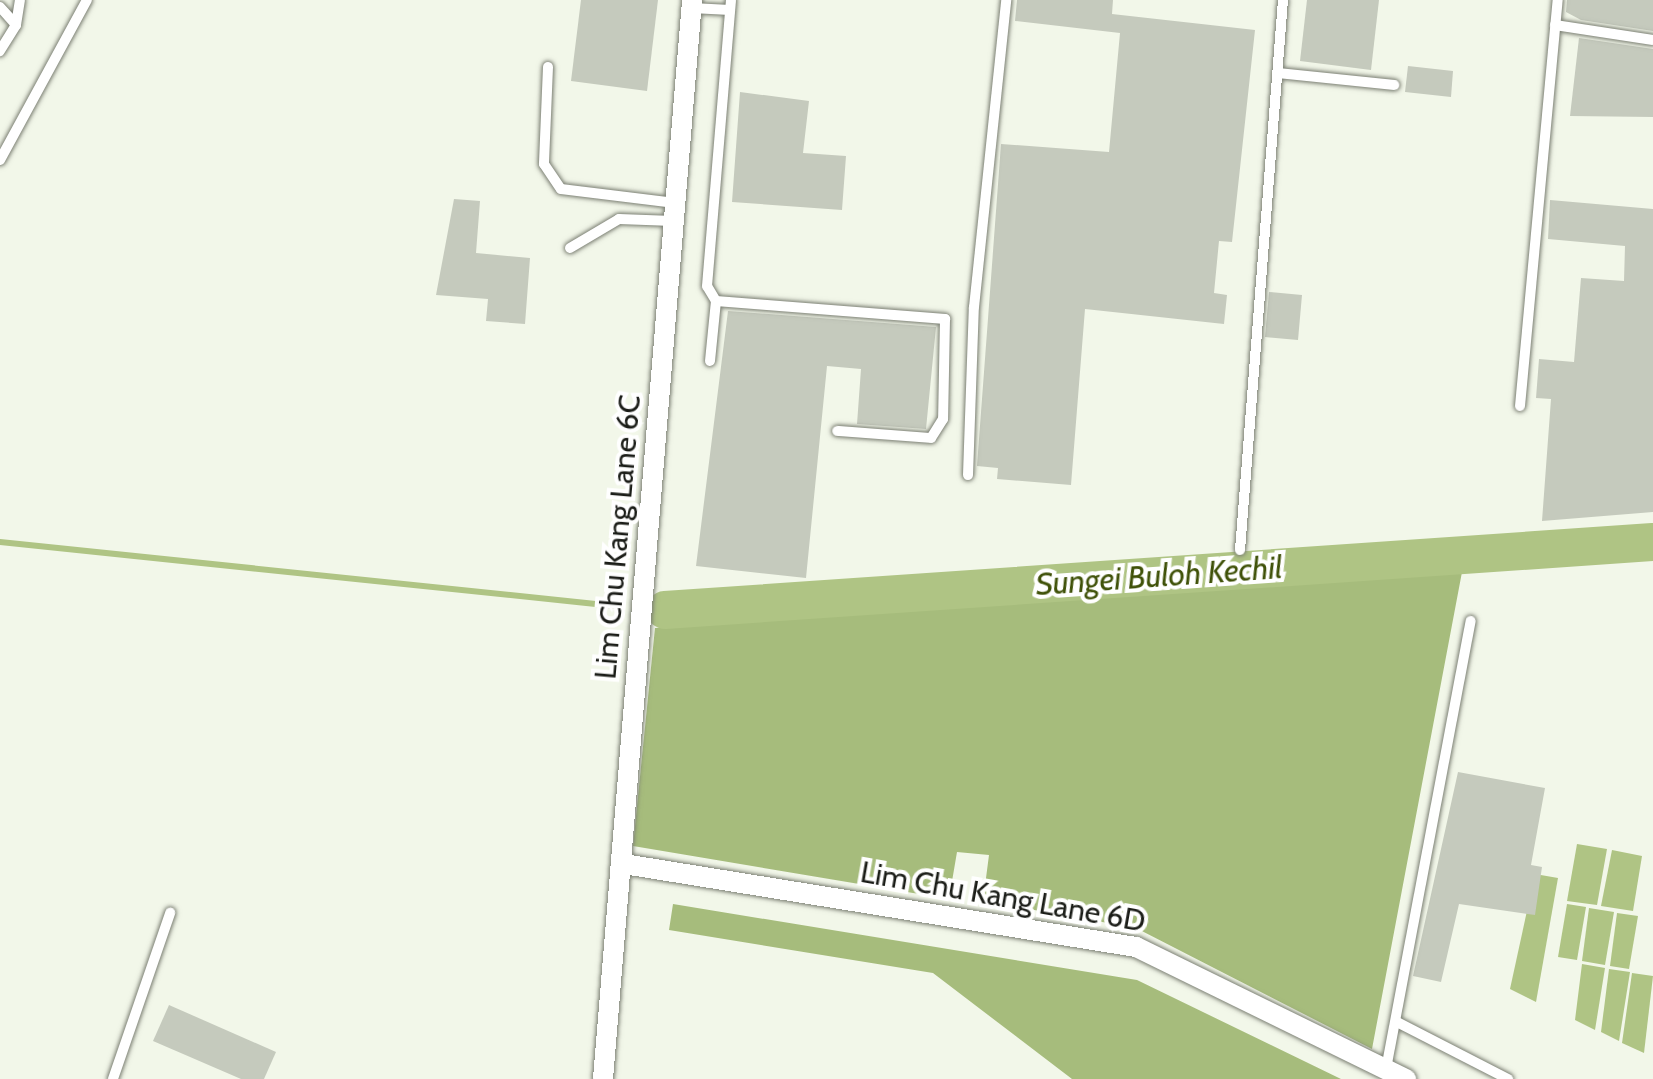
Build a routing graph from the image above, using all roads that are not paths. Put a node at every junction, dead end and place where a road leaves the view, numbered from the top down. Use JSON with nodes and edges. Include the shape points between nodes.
{"nodes":[{"id":1,"x":20,"y":0,"type":"edge"},
{"id":2,"x":87,"y":0,"type":"edge"},
{"id":3,"x":1006,"y":0,"type":"edge"},
{"id":4,"x":1284,"y":0,"type":"edge"},
{"id":5,"x":1558,"y":0,"type":"edge"},
{"id":6,"x":692,"y":4,"type":"edge"},
{"id":7,"x":730,"y":5,"type":"edge"},
{"id":8,"x":0,"y":7,"type":"edge"},
{"id":9,"x":16,"y":25,"type":"junction"},
{"id":10,"x":1556,"y":25,"type":"junction"},
{"id":11,"x":1653,"y":40,"type":"edge"},
{"id":12,"x":0,"y":51,"type":"edge"},
{"id":13,"x":548,"y":67,"type":"dead end"},
{"id":14,"x":1278,"y":73,"type":"junction"},
{"id":15,"x":1394,"y":85,"type":"dead end"},
{"id":16,"x":0,"y":160,"type":"edge"},
{"id":17,"x":674,"y":212,"type":"junction"},
{"id":18,"x":570,"y":248,"type":"dead end"},
{"id":19,"x":716,"y":301,"type":"junction"},
{"id":20,"x":710,"y":360,"type":"dead end"},
{"id":21,"x":1520,"y":406,"type":"dead end"},
{"id":22,"x":837,"y":431,"type":"dead end"},
{"id":23,"x":968,"y":476,"type":"dead end"},
{"id":24,"x":1240,"y":550,"type":"dead end"},
{"id":25,"x":1471,"y":621,"type":"dead end"},
{"id":26,"x":624,"y":864,"type":"junction"},
{"id":27,"x":170,"y":913,"type":"dead end"},
{"id":28,"x":1397,"y":1022,"type":"junction"},
{"id":29,"x":1386,"y":1068,"type":"junction"},
{"id":30,"x":113,"y":1079,"type":"edge"},
{"id":31,"x":603,"y":1079,"type":"edge"},
{"id":32,"x":1406,"y":1079,"type":"edge"},
{"id":33,"x":1508,"y":1079,"type":"edge"}],
"edges":[{"from":1,"to":9,"type":"lane"},
{"from":2,"to":16,"type":"lane"},
{"from":3,"to":23,"type":"lane","via":[[974,307]]},
{"from":4,"to":14,"type":"lane"},
{"from":5,"to":10,"type":"lane"},
{"from":6,"to":7,"type":"lane"},
{"from":6,"to":17,"type":"street","name":"Lim Chu Kang Lane 6C"},
{"from":7,"to":19,"type":"lane","via":[[708,286]]},
{"from":8,"to":9,"type":"lane"},
{"from":9,"to":12,"type":"lane"},
{"from":10,"to":11,"type":"lane"},
{"from":10,"to":21,"type":"lane"},
{"from":13,"to":17,"type":"lane","via":[[544,164],[561,189]]},
{"from":14,"to":15,"type":"lane"},
{"from":14,"to":24,"type":"lane"},
{"from":17,"to":18,"type":"lane","via":[[619,219]]},
{"from":17,"to":26,"type":"street","name":"Lim Chu Kang Lane 6C"},
{"from":19,"to":20,"type":"lane"},
{"from":19,"to":22,"type":"lane","via":[[945,318],[943,419],[932,438]]},
{"from":25,"to":28,"type":"lane"},
{"from":26,"to":29,"type":"street","name":"Lim Chu Kang Lane 6D","via":[[1136,947]]},
{"from":26,"to":31,"type":"street","name":"Lim Chu Kang Lane 6C"},
{"from":27,"to":30,"type":"lane"},
{"from":28,"to":29,"type":"lane"},
{"from":28,"to":33,"type":"lane"},
{"from":29,"to":32,"type":"street","name":"Lim Chu Kang Lane 6D"}]}
